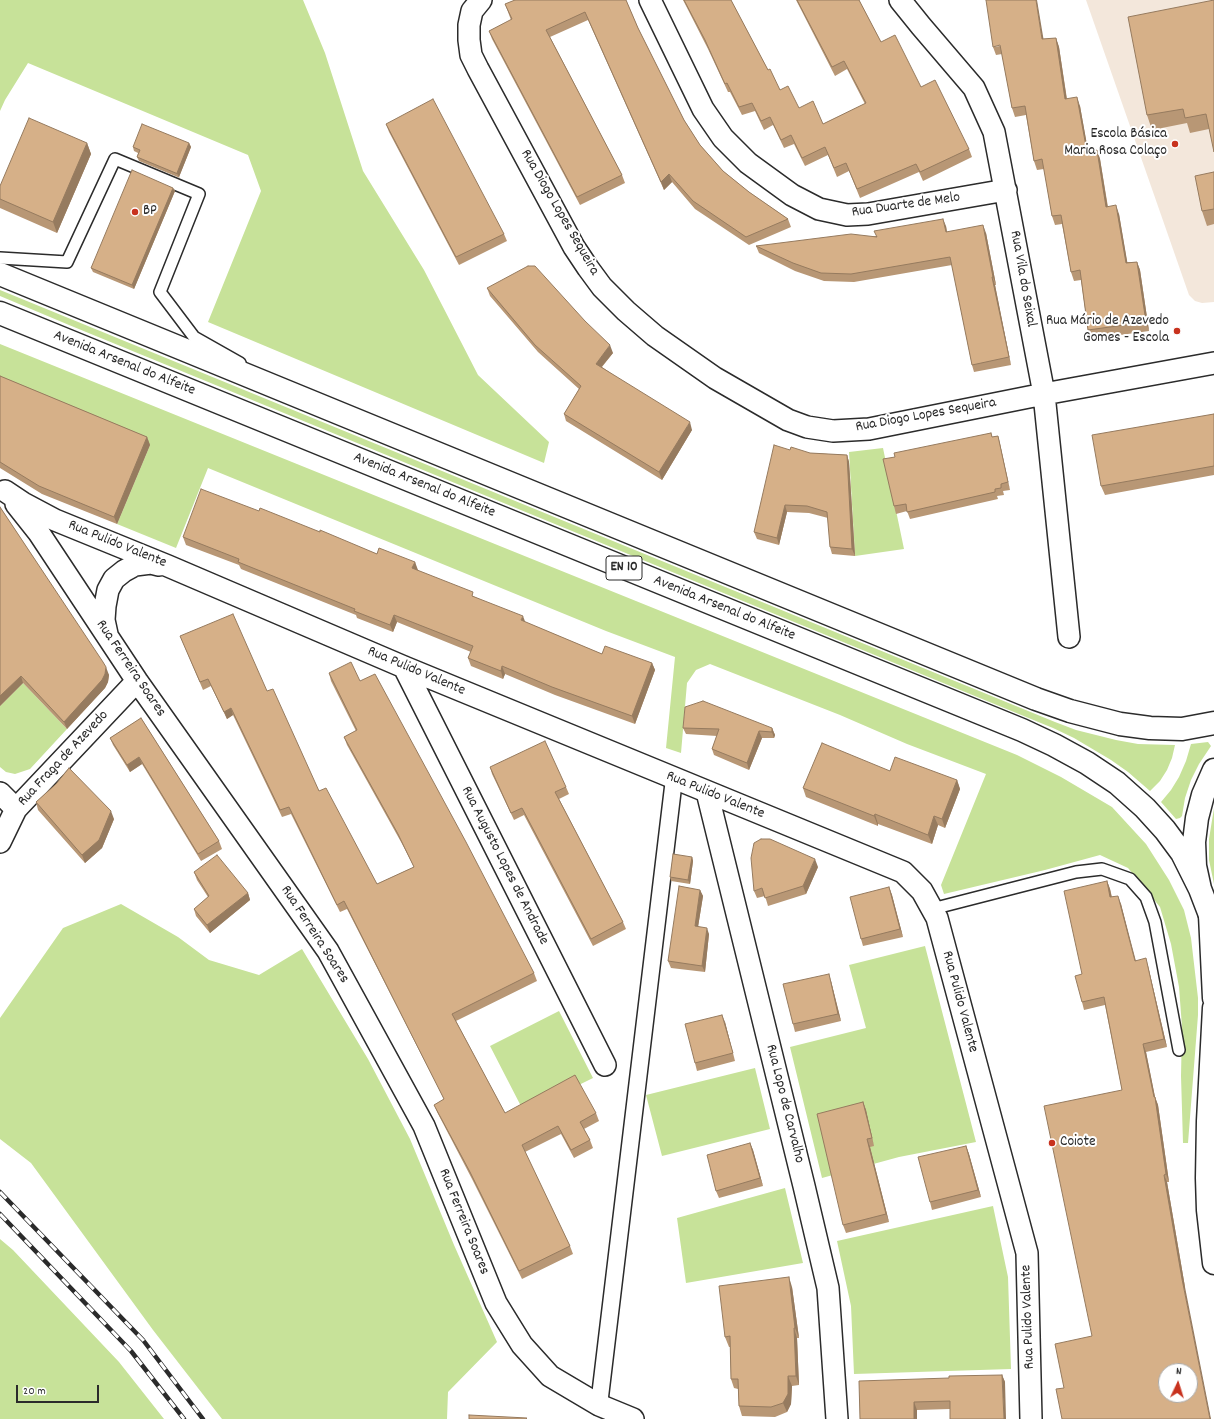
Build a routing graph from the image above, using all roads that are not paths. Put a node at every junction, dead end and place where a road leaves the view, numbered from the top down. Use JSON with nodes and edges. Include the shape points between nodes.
{"nodes":[{"id":1,"x":481,"y":0,"type":"edge"},
{"id":2,"x":650,"y":0,"type":"edge"},
{"id":3,"x":900,"y":0,"type":"edge"},
{"id":4,"x":1006,"y":190,"type":"junction"},
{"id":5,"x":0,"y":258,"type":"edge"},
{"id":6,"x":0,"y":274,"type":"edge"},
{"id":7,"x":0,"y":313,"type":"edge"},
{"id":8,"x":1214,"y":363,"type":"edge"},
{"id":9,"x":1044,"y":394,"type":"junction"},
{"id":10,"x":309,"y":401,"type":"junction"},
{"id":11,"x":2,"y":488,"type":"edge"},
{"id":12,"x":168,"y":566,"type":"junction"},
{"id":13,"x":1070,"y":637,"type":"dead end"},
{"id":14,"x":108,"y":638,"type":"junction"},
{"id":15,"x":404,"y":667,"type":"junction"},
{"id":16,"x":137,"y":681,"type":"junction"},
{"id":17,"x":1214,"y":723,"type":"edge"},
{"id":18,"x":1214,"y":770,"type":"edge"},
{"id":19,"x":674,"y":779,"type":"junction"},
{"id":20,"x":707,"y":792,"type":"junction"},
{"id":21,"x":0,"y":793,"type":"edge"},
{"id":22,"x":16,"y":809,"type":"junction"},
{"id":23,"x":0,"y":842,"type":"edge"},
{"id":24,"x":1200,"y":889,"type":"junction"},
{"id":25,"x":932,"y":909,"type":"junction"},
{"id":26,"x":1212,"y":919,"type":"edge"},
{"id":27,"x":1214,"y":998,"type":"edge"},
{"id":28,"x":1214,"y":1008,"type":"edge"},
{"id":29,"x":1179,"y":1050,"type":"dead end"},
{"id":30,"x":605,"y":1065,"type":"dead end"},
{"id":31,"x":1214,"y":1207,"type":"edge"},
{"id":32,"x":1211,"y":1240,"type":"junction"},
{"id":33,"x":1214,"y":1263,"type":"edge"},
{"id":34,"x":599,"y":1405,"type":"junction"},
{"id":35,"x":633,"y":1419,"type":"edge"},
{"id":36,"x":837,"y":1419,"type":"edge"},
{"id":37,"x":1031,"y":1419,"type":"edge"}],
"edges":[{"from":1,"to":9,"type":"street","name":"Rua Diogo Lopes Sequeira","via":[[472,11],[469,25],[471,55],[574,246],[602,287],[655,336],[715,378],[788,420],[807,427],[833,431],[869,429]]},
{"from":2,"to":4,"type":"street","name":"Rua Duarte de Melo","via":[[703,109],[724,138],[748,163],[792,195],[819,209],[847,215],[868,214]]},
{"from":3,"to":4,"type":"street","name":"Rua Vila do Seixal","via":[[974,88],[994,132]]},
{"from":4,"to":9,"type":"street","name":"Rua Vila do Seixal"},
{"from":5,"to":10,"type":"lane","via":[[67,262],[115,159],[199,194],[160,292],[194,337]]},
{"from":6,"to":10,"type":"main road","number":"EN 10"},
{"from":7,"to":24,"type":"main road","name":"Avenida Arsenal do Alfeite","number":"EN 10","via":[[1054,745],[1087,763],[1145,808],[1182,853]]},
{"from":8,"to":9,"type":"street","name":"Rua Diogo Lopes Sequeira"},
{"from":9,"to":13,"type":"street","name":"Rua Vila do Seixal"},
{"from":10,"to":17,"type":"main road","number":"EN 10","via":[[1036,699],[1120,724],[1182,729]]},
{"from":11,"to":12,"type":"street","name":"Rua Pulido Valente","via":[[55,520]]},
{"from":11,"to":14,"type":"street","name":"Rua Ferreira Soares","via":[[39,532]]},
{"from":12,"to":14,"type":"street","via":[[151,563],[135,565],[114,579],[104,606]]},
{"from":12,"to":15,"type":"street","name":"Rua Pulido Valente"},
{"from":14,"to":16,"type":"street","name":"Rua Ferreira Soares"},
{"from":15,"to":19,"type":"street","name":"Rua Pulido Valente"},
{"from":15,"to":30,"type":"street","name":"Rua Augusto Lopes de Andrade"},
{"from":16,"to":22,"type":"street","name":"Rua Fraga de Azevedo"},
{"from":16,"to":34,"type":"street","name":"Rua Ferreira Soares","via":[[328,951],[424,1126],[496,1303],[518,1339],[550,1376]]},
{"from":18,"to":24,"type":"main road","via":[[1202,795],[1194,842],[1195,866]]},
{"from":19,"to":20,"type":"street","name":"Rua Pulido Valente"},
{"from":19,"to":34,"type":"street"},
{"from":20,"to":25,"type":"street","name":"Rua Pulido Valente","via":[[903,872],[922,891]]},
{"from":20,"to":36,"type":"street","name":"Rua Lopo de Carvalho","via":[[828,1288]]},
{"from":21,"to":22,"type":"street"},
{"from":22,"to":23,"type":"street","name":"Rua Fraga de Azevedo"},
{"from":24,"to":26,"type":"main road"},
{"from":25,"to":29,"type":"lane","via":[[1076,872],[1102,869],[1130,879],[1146,897],[1156,922]]},
{"from":25,"to":37,"type":"street","name":"Rua Pulido Valente","via":[[937,918],[1027,1253]]},
{"from":26,"to":27,"type":"main road"},
{"from":28,"to":32,"type":"main road","via":[[1207,1149]]},
{"from":31,"to":32,"type":"main road"},
{"from":32,"to":33,"type":"main road"},
{"from":34,"to":35,"type":"street","name":"Rua Ferreira Soares"}]}
